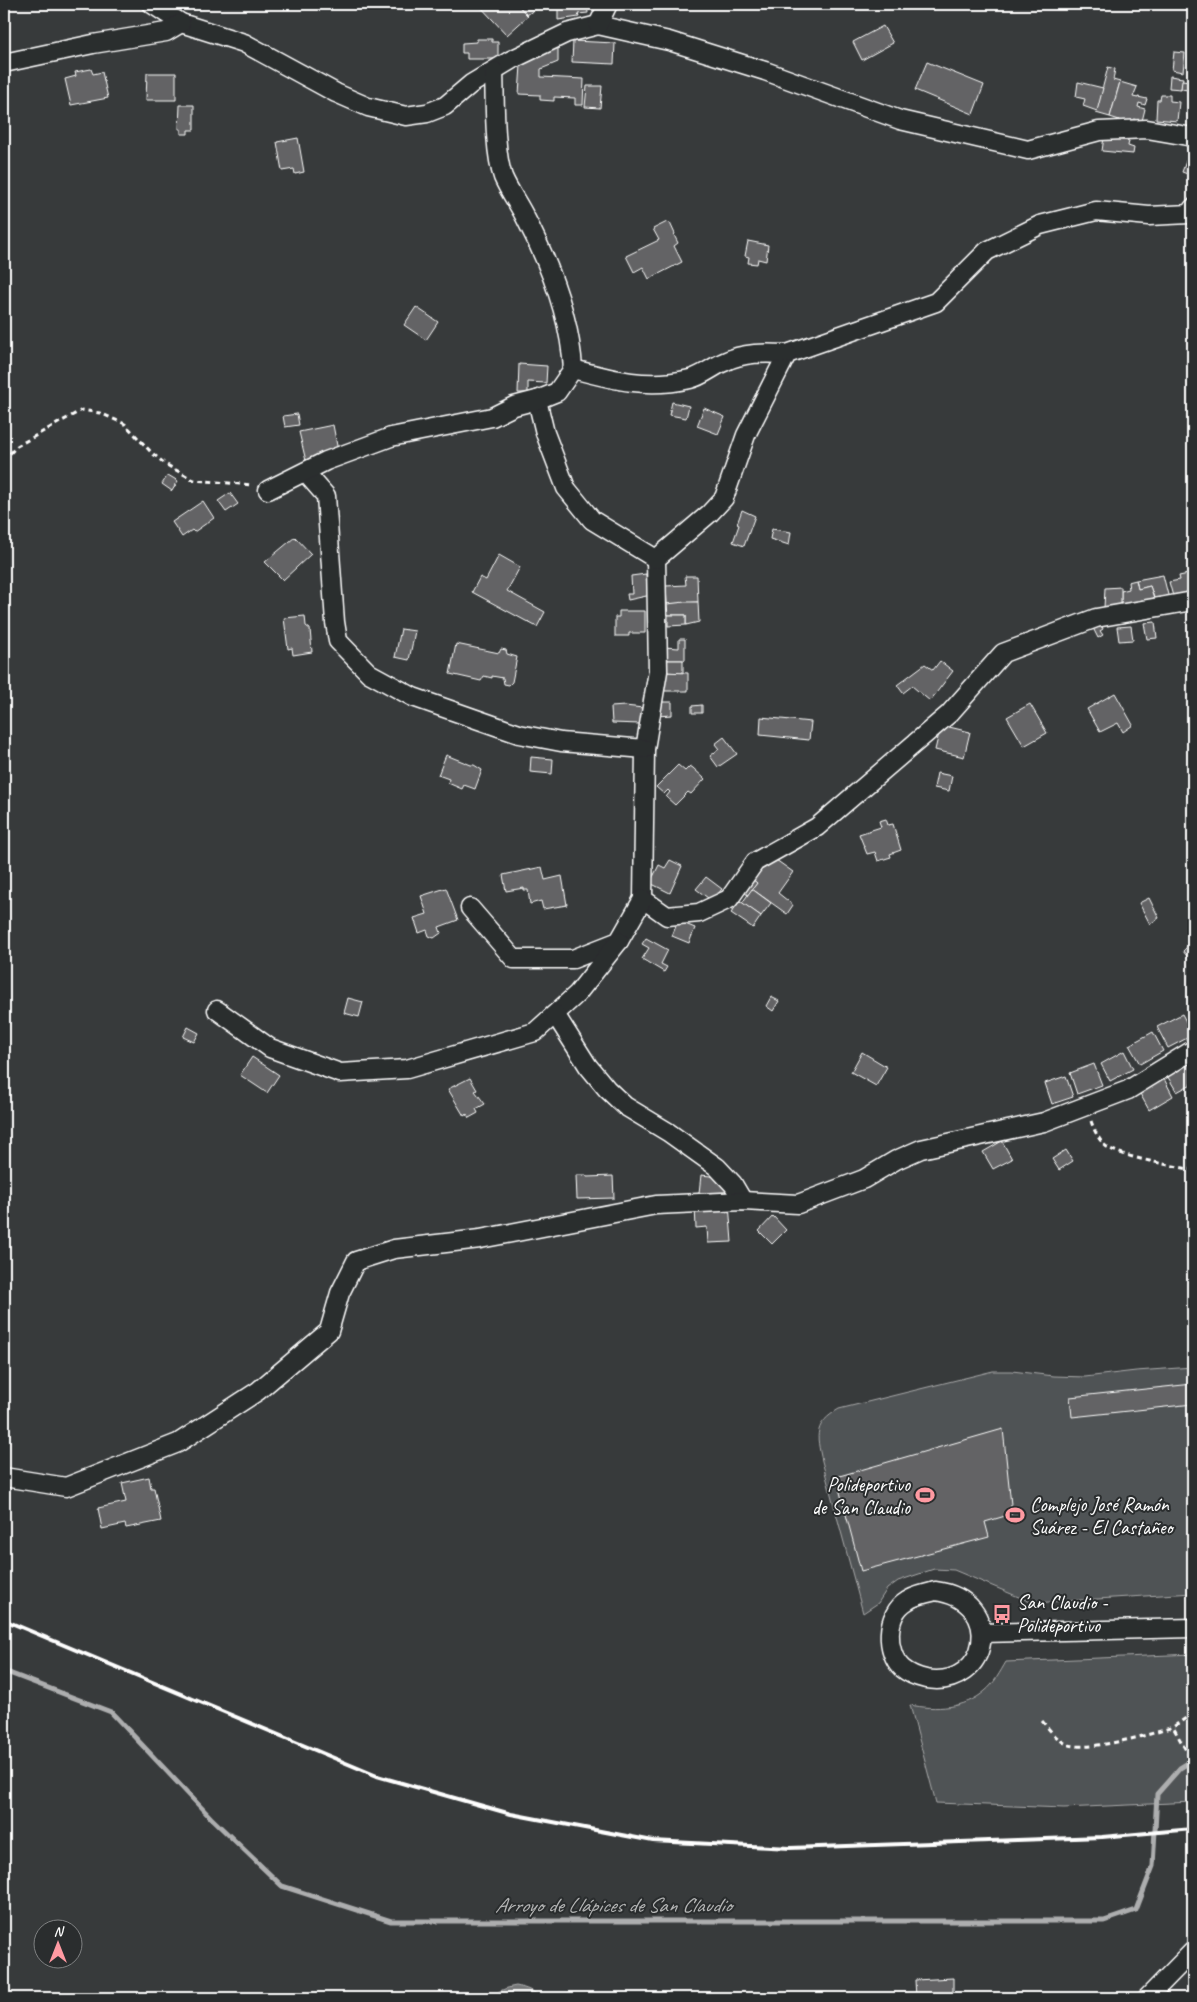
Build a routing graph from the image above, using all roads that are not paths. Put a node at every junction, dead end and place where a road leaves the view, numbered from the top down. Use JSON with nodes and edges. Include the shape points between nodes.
{"nodes":[{"id":1,"x":152,"y":4,"type":"edge"},
{"id":2,"x":608,"y":4,"type":"edge"},
{"id":3,"x":181,"y":23,"type":"junction"},
{"id":4,"x":598,"y":24,"type":"junction"},
{"id":5,"x":4,"y":63,"type":"edge"},
{"id":6,"x":494,"y":71,"type":"junction"},
{"id":7,"x":1193,"y":137,"type":"edge"},
{"id":8,"x":1193,"y":208,"type":"edge"},
{"id":9,"x":787,"y":354,"type":"junction"},
{"id":10,"x":573,"y":369,"type":"junction"},
{"id":11,"x":537,"y":400,"type":"junction"},
{"id":12,"x":305,"y":472,"type":"junction"},
{"id":13,"x":268,"y":490,"type":"road end"},
{"id":14,"x":656,"y":558,"type":"junction"},
{"id":15,"x":1193,"y":601,"type":"edge"},
{"id":16,"x":645,"y":749,"type":"junction"},
{"id":17,"x":644,"y":900,"type":"junction"},
{"id":18,"x":470,"y":908,"type":"dead end"},
{"id":19,"x":619,"y":942,"type":"junction"},
{"id":20,"x":217,"y":1010,"type":"dead end"},
{"id":21,"x":555,"y":1014,"type":"junction"},
{"id":22,"x":1193,"y":1050,"type":"edge"},
{"id":23,"x":743,"y":1201,"type":"junction"},
{"id":24,"x":4,"y":1477,"type":"edge"},
{"id":25,"x":1193,"y":1628,"type":"edge"},
{"id":26,"x":982,"y":1633,"type":"junction"},
{"id":27,"x":1193,"y":1951,"type":"edge"},
{"id":28,"x":1147,"y":1998,"type":"edge"}],
"edges":[{"from":1,"to":3,"type":"street"},
{"from":2,"to":4,"type":"street"},
{"from":3,"to":5,"type":"street","via":[[166,32]]},
{"from":3,"to":6,"type":"street","via":[[244,43],[368,108],[406,116],[445,106],[471,84]]},
{"from":4,"to":6,"type":"street","via":[[567,33]]},
{"from":4,"to":7,"type":"street","via":[[669,41],[765,71],[900,120],[1028,150],[1099,131],[1147,129]]},
{"from":6,"to":10,"type":"street","via":[[498,152],[503,175],[547,264],[562,312]]},
{"from":8,"to":9,"type":"street","via":[[1189,214],[1149,216],[1096,211],[1040,225],[987,251],[936,302]]},
{"from":9,"to":10,"type":"street","via":[[740,356],[690,379],[652,383],[627,383]]},
{"from":9,"to":14,"type":"street","via":[[746,435],[724,498]]},
{"from":10,"to":11,"type":"street","via":[[557,392]]},
{"from":11,"to":12,"type":"street","via":[[514,406],[492,417],[391,438],[326,461]]},
{"from":11,"to":14,"type":"street","via":[[545,433],[566,488],[592,520]]},
{"from":12,"to":13,"type":"street"},
{"from":12,"to":16,"type":"street","via":[[326,496],[338,641],[369,673],[414,697],[519,734],[561,742]]},
{"from":14,"to":16,"type":"street","via":[[658,671]]},
{"from":15,"to":17,"type":"street","via":[[1096,618],[1003,653],[949,714],[817,827],[755,862],[729,900],[699,913],[667,916]]},
{"from":16,"to":17,"type":"street"},
{"from":17,"to":19,"type":"street"},
{"from":18,"to":19,"type":"street","via":[[514,959],[573,959]]},
{"from":19,"to":21,"type":"street","via":[[577,994]]},
{"from":20,"to":21,"type":"street","via":[[270,1048],[340,1073],[406,1069],[535,1032]]},
{"from":21,"to":23,"type":"street","via":[[583,1059],[607,1089],[625,1106],[717,1167]]},
{"from":22,"to":23,"type":"street","via":[[1128,1090],[1044,1122],[921,1149],[864,1179],[798,1204]]},
{"from":23,"to":24,"type":"street","via":[[656,1205],[480,1239],[394,1249],[356,1261],[340,1293],[330,1332],[258,1391],[178,1443],[66,1487]]},
{"from":25,"to":26,"type":"street"},
{"from":26,"to":26,"type":"street","via":[[977,1617],[964,1600],[950,1593],[935,1591],[905,1602],[891,1625],[890,1646],[900,1666],[908,1673],[934,1680],[948,1679],[962,1673],[972,1663],[977,1656]]},
{"from":27,"to":28,"type":"street"}]}
